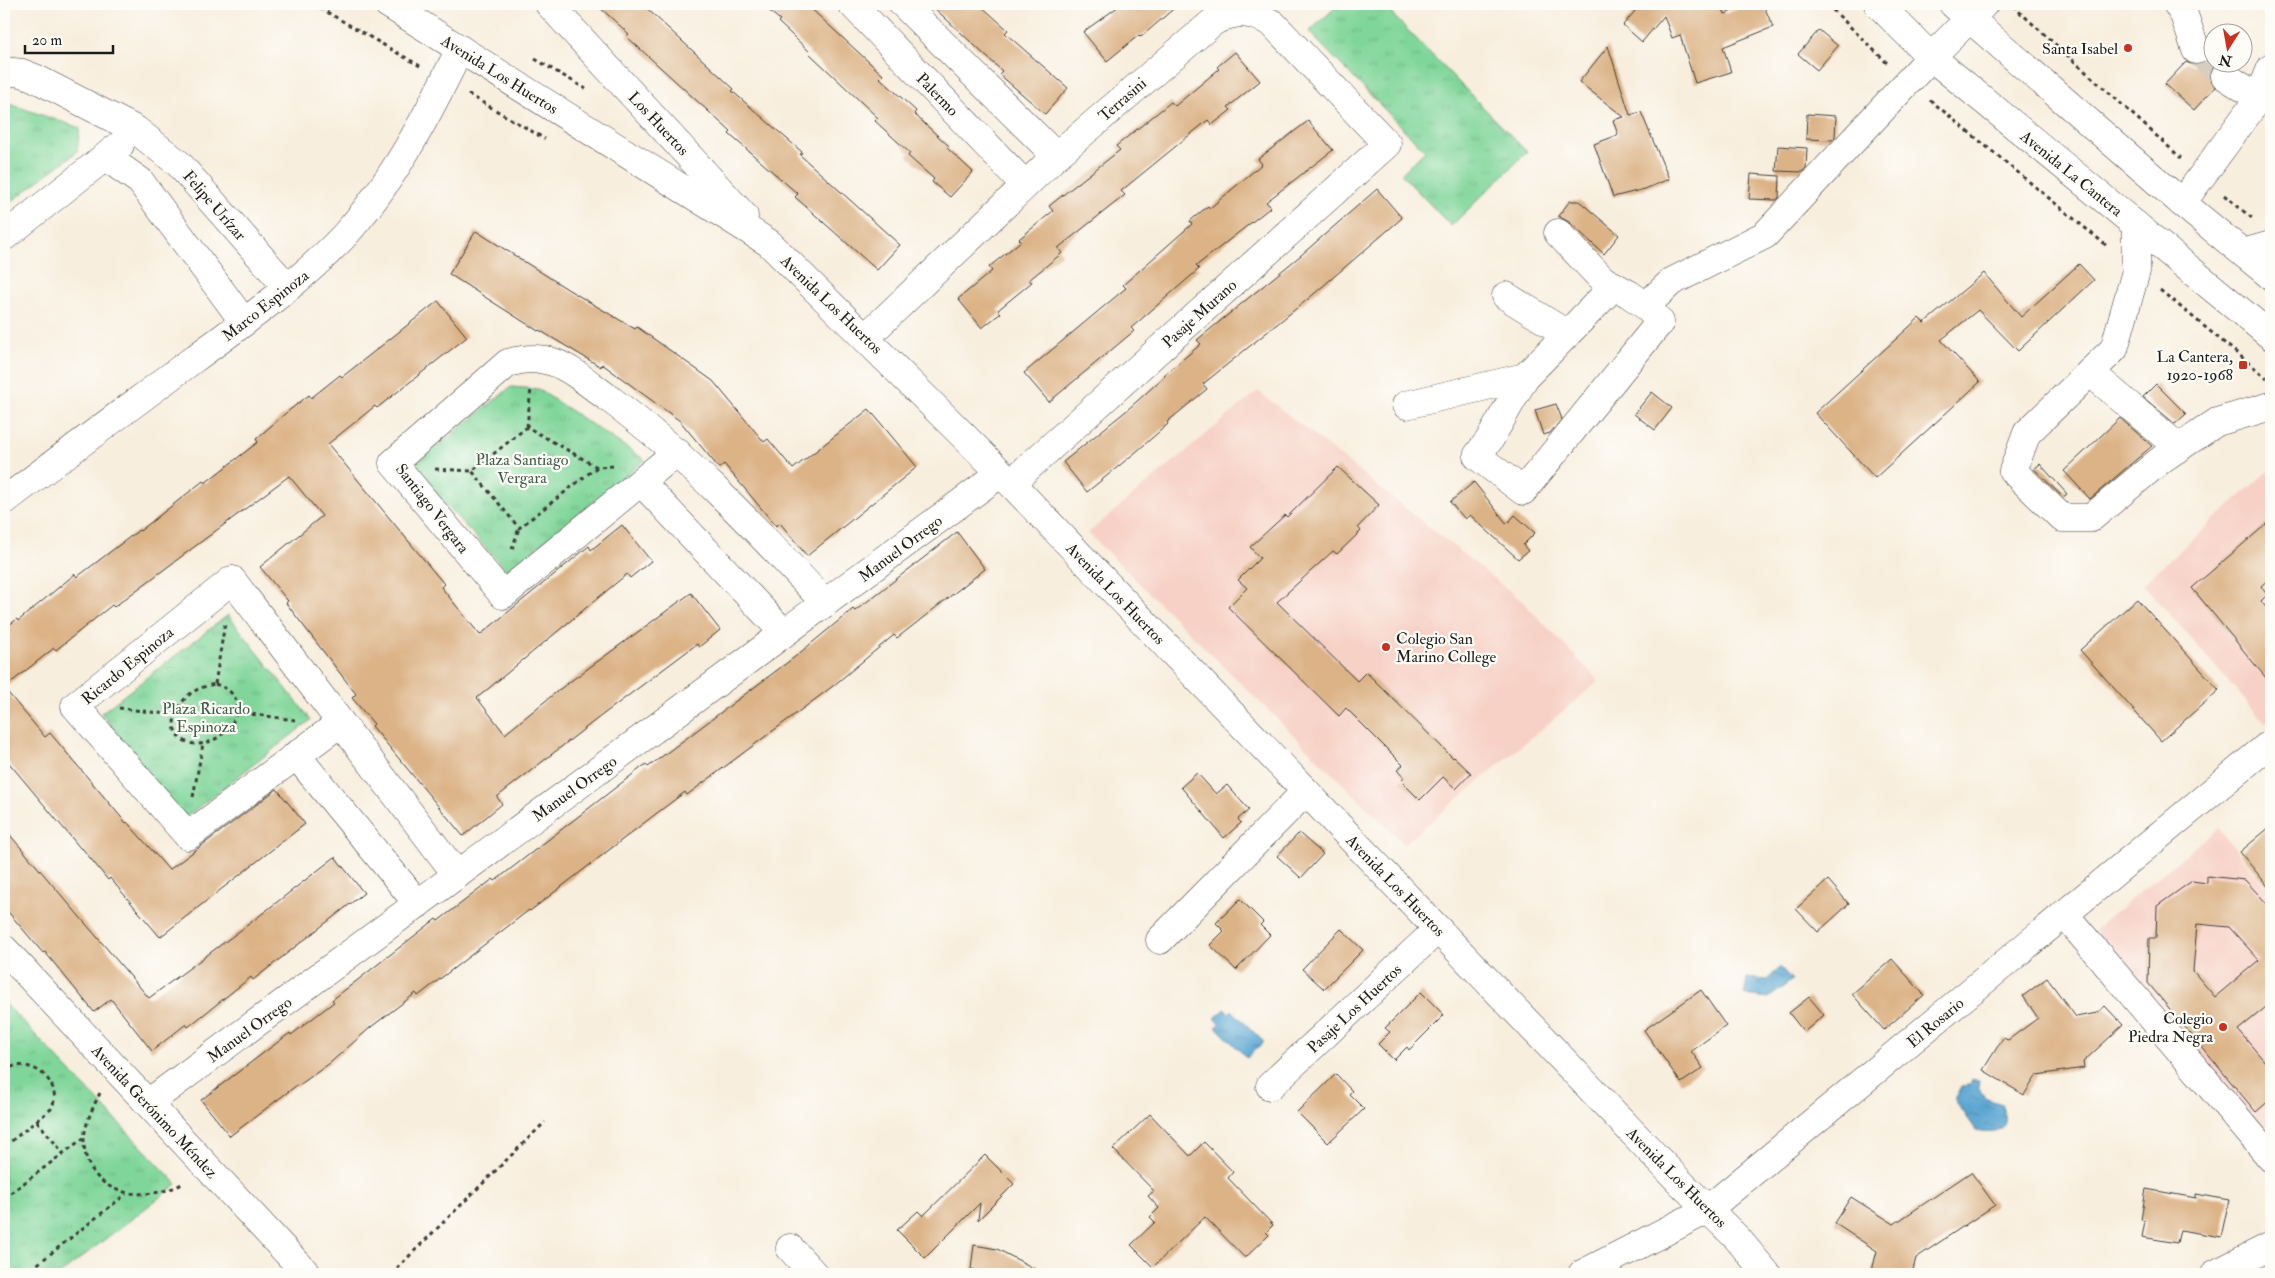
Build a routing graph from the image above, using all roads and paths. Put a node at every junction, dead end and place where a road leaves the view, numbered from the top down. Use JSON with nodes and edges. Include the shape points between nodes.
{"nodes":[{"id":1,"x":388,"y":4,"type":"edge"},
{"id":2,"x":549,"y":4,"type":"edge"},
{"id":3,"x":852,"y":4,"type":"edge"},
{"id":4,"x":903,"y":4,"type":"edge"},
{"id":5,"x":1827,"y":4,"type":"edge"},
{"id":6,"x":1878,"y":4,"type":"edge"},
{"id":7,"x":2010,"y":4,"type":"edge"},
{"id":8,"x":2177,"y":4,"type":"edge"},
{"id":9,"x":1969,"y":9,"type":"edge"},
{"id":10,"x":460,"y":48,"type":"junction"},
{"id":11,"x":2196,"y":50,"type":"tunnel mouth"},
{"id":12,"x":528,"y":55,"type":"dead end"},
{"id":13,"x":1931,"y":57,"type":"junction"},
{"id":14,"x":2271,"y":68,"type":"edge"},
{"id":15,"x":4,"y":71,"type":"edge"},
{"id":16,"x":2225,"y":76,"type":"tunnel mouth"},
{"id":17,"x":1908,"y":82,"type":"junction"},
{"id":18,"x":593,"y":93,"type":"dead end"},
{"id":19,"x":2259,"y":98,"type":"junction"},
{"id":20,"x":136,"y":130,"type":"junction"},
{"id":21,"x":1387,"y":144,"type":"joint"},
{"id":22,"x":1056,"y":156,"type":"junction"},
{"id":23,"x":107,"y":158,"type":"junction"},
{"id":24,"x":2202,"y":176,"type":"junction"},
{"id":25,"x":1025,"y":185,"type":"junction"},
{"id":26,"x":2182,"y":203,"type":"junction"},
{"id":27,"x":2257,"y":223,"type":"dead end"},
{"id":28,"x":2136,"y":225,"type":"junction"},
{"id":29,"x":1558,"y":233,"type":"dead end"},
{"id":30,"x":4,"y":237,"type":"edge"},
{"id":31,"x":769,"y":243,"type":"junction"},
{"id":32,"x":2271,"y":245,"type":"edge"},
{"id":33,"x":2243,"y":253,"type":"junction"},
{"id":34,"x":2136,"y":271,"type":"junction"},
{"id":35,"x":2271,"y":276,"type":"edge"},
{"id":36,"x":1614,"y":286,"type":"junction"},
{"id":37,"x":287,"y":287,"type":"junction"},
{"id":38,"x":1506,"y":296,"type":"dead end"},
{"id":39,"x":1646,"y":306,"type":"junction"},
{"id":40,"x":244,"y":322,"type":"junction"},
{"id":41,"x":1567,"y":334,"type":"junction"},
{"id":42,"x":2271,"y":336,"type":"edge"},
{"id":43,"x":866,"y":337,"type":"junction"},
{"id":44,"x":535,"y":359,"type":"junction"},
{"id":45,"x":2090,"y":372,"type":"junction"},
{"id":46,"x":1525,"y":377,"type":"junction"},
{"id":47,"x":2271,"y":382,"type":"edge"},
{"id":48,"x":1406,"y":405,"type":"dead end"},
{"id":49,"x":2271,"y":406,"type":"edge"},
{"id":50,"x":527,"y":428,"type":"junction"},
{"id":51,"x":2179,"y":448,"type":"junction"},
{"id":52,"x":677,"y":452,"type":"junction"},
{"id":53,"x":1006,"y":478,"type":"junction"},
{"id":54,"x":642,"y":483,"type":"junction"},
{"id":55,"x":4,"y":501,"type":"edge"},
{"id":56,"x":232,"y":580,"type":"junction"},
{"id":57,"x":825,"y":604,"type":"junction"},
{"id":58,"x":784,"y":633,"type":"junction"},
{"id":59,"x":215,"y":684,"type":"junction"},
{"id":60,"x":78,"y":704,"type":"junction"},
{"id":61,"x":236,"y":712,"type":"junction"},
{"id":62,"x":175,"y":714,"type":"junction"},
{"id":63,"x":338,"y":724,"type":"junction"},
{"id":64,"x":2271,"y":743,"type":"edge"},
{"id":65,"x":203,"y":744,"type":"junction"},
{"id":66,"x":296,"y":755,"type":"junction"},
{"id":67,"x":1306,"y":791,"type":"junction"},
{"id":68,"x":186,"y":833,"type":"junction"},
{"id":69,"x":457,"y":875,"type":"junction"},
{"id":70,"x":418,"y":904,"type":"junction"},
{"id":71,"x":2064,"y":914,"type":"junction"},
{"id":72,"x":1438,"y":929,"type":"junction"},
{"id":73,"x":1160,"y":940,"type":"dead end"},
{"id":74,"x":4,"y":949,"type":"edge"},
{"id":75,"x":4,"y":1070,"type":"edge"},
{"id":76,"x":120,"y":1074,"type":"junction"},
{"id":77,"x":1270,"y":1086,"type":"dead end"},
{"id":78,"x":148,"y":1103,"type":"junction"},
{"id":79,"x":37,"y":1120,"type":"junction"},
{"id":80,"x":545,"y":1122,"type":"dead end"},
{"id":81,"x":85,"y":1137,"type":"junction"},
{"id":82,"x":4,"y":1146,"type":"edge"},
{"id":83,"x":63,"y":1153,"type":"junction"},
{"id":84,"x":2271,"y":1158,"type":"edge"},
{"id":85,"x":209,"y":1169,"type":"junction"},
{"id":86,"x":126,"y":1194,"type":"junction"},
{"id":87,"x":4,"y":1198,"type":"edge"},
{"id":88,"x":1707,"y":1210,"type":"junction"},
{"id":89,"x":2271,"y":1246,"type":"edge"},
{"id":90,"x":790,"y":1248,"type":"dead end"},
{"id":91,"x":24,"y":1274,"type":"edge"},
{"id":92,"x":307,"y":1274,"type":"edge"},
{"id":93,"x":391,"y":1274,"type":"edge"},
{"id":94,"x":814,"y":1274,"type":"edge"},
{"id":95,"x":1582,"y":1274,"type":"edge"},
{"id":96,"x":1767,"y":1274,"type":"edge"},
{"id":97,"x":2215,"y":1274,"type":"edge"}],
"edges":[{"from":1,"to":10,"type":"main road","name":"Avenida Los Huertos"},
{"from":2,"to":31,"type":"main road","name":"Los Huertos"},
{"from":3,"to":25,"type":"main road","name":"Palermo"},
{"from":4,"to":22,"type":"main road"},
{"from":5,"to":17,"type":"path"},
{"from":6,"to":13,"type":"main road","name":"Avenida La Cantera"},
{"from":7,"to":24,"type":"path"},
{"from":8,"to":11,"type":"main road"},
{"from":9,"to":13,"type":"main road"},
{"from":9,"to":26,"type":"main road"},
{"from":10,"to":31,"type":"main road","name":"Avenida Los Huertos"},
{"from":10,"to":37,"type":"main road","name":"Marco Espinoza","via":[[421,127],[374,199],[336,243]]},
{"from":12,"to":18,"type":"path"},
{"from":13,"to":17,"type":"main road"},
{"from":13,"to":28,"type":"main road","name":"Avenida La Cantera"},
{"from":14,"to":19,"type":"main road"},
{"from":15,"to":20,"type":"main road","name":"Felipe Urízar","via":[[35,78]]},
{"from":16,"to":19,"type":"main road"},
{"from":17,"to":34,"type":"path"},
{"from":17,"to":39,"type":"main road","via":[[1765,235],[1671,282]]},
{"from":19,"to":24,"type":"main road"},
{"from":20,"to":23,"type":"main road"},
{"from":20,"to":37,"type":"main road","name":"Felipe Urízar","via":[[179,164]]},
{"from":21,"to":22,"type":"main road","name":"Terrasini","via":[[1273,24],[1260,16],[1235,13],[1213,22]]},
{"from":21,"to":53,"type":"main road","name":"Pasaje Murano"},
{"from":22,"to":25,"type":"main road","name":"Terrasini"},
{"from":23,"to":30,"type":"main road"},
{"from":23,"to":40,"type":"main road","via":[[140,180]]},
{"from":24,"to":26,"type":"main road"},
{"from":24,"to":27,"type":"path"},
{"from":25,"to":43,"type":"main road","name":"Terrasini"},
{"from":26,"to":33,"type":"main road"},
{"from":28,"to":34,"type":"main road"},
{"from":28,"to":42,"type":"main road","name":"Avenida La Cantera"},
{"from":29,"to":36,"type":"main road","via":[[1602,280]]},
{"from":31,"to":43,"type":"main road","name":"Avenida Los Huertos"},
{"from":32,"to":33,"type":"main road"},
{"from":33,"to":35,"type":"main road"},
{"from":34,"to":45,"type":"main road","via":[[2114,349]]},
{"from":34,"to":47,"type":"path"},
{"from":36,"to":39,"type":"main road"},
{"from":36,"to":41,"type":"main road"},
{"from":37,"to":40,"type":"main road","name":"Marco Espinoza"},
{"from":38,"to":41,"type":"main road"},
{"from":39,"to":46,"type":"main road","via":[[1660,322],[1523,491],[1477,456]]},
{"from":40,"to":55,"type":"main road","name":"Marco Espinoza"},
{"from":41,"to":46,"type":"main road"},
{"from":43,"to":53,"type":"main road","name":"Avenida Los Huertos"},
{"from":44,"to":50,"type":"path"},
{"from":44,"to":52,"type":"main road","name":"Santiago Vergara","via":[[567,369],[639,420]]},
{"from":44,"to":54,"type":"main road","name":"Santiago Vergara","via":[[508,363],[393,463],[503,595]]},
{"from":45,"to":51,"type":"main road"},
{"from":45,"to":51,"type":"main road","via":[[2027,432],[2013,471],[2062,518],[2091,518]]},
{"from":46,"to":48,"type":"main road"},
{"from":49,"to":51,"type":"main road","via":[[2217,422]]},
{"from":50,"to":50,"type":"path","via":[[597,467],[519,528],[472,471]]},
{"from":52,"to":54,"type":"main road","name":"Santiago Vergara"},
{"from":52,"to":57,"type":"main road","name":"Santiago Vergara","via":[[742,515]]},
{"from":53,"to":57,"type":"main road","name":"Manuel Orrego"},
{"from":53,"to":67,"type":"main road","name":"Avenida Los Huertos"},
{"from":54,"to":58,"type":"main road"},
{"from":56,"to":59,"type":"path"},
{"from":56,"to":60,"type":"main road","name":"Ricardo Espinoza"},
{"from":56,"to":63,"type":"main road"},
{"from":57,"to":58,"type":"main road","name":"Manuel Orrego"},
{"from":58,"to":69,"type":"main road","name":"Manuel Orrego"},
{"from":59,"to":61,"type":"path","via":[[228,688],[235,696]]},
{"from":59,"to":62,"type":"path","via":[[202,686],[190,694]]},
{"from":60,"to":62,"type":"path"},
{"from":60,"to":68,"type":"main road","name":"Ricardo Espinoza","via":[[75,706]]},
{"from":61,"to":63,"type":"path"},
{"from":61,"to":65,"type":"path","via":[[226,731]]},
{"from":62,"to":65,"type":"path","via":[[174,727],[178,736],[186,742]]},
{"from":63,"to":66,"type":"main road"},
{"from":63,"to":69,"type":"main road"},
{"from":64,"to":71,"type":"main road","name":"El Rosario"},
{"from":65,"to":68,"type":"path"},
{"from":66,"to":68,"type":"main road","via":[[188,836]]},
{"from":66,"to":70,"type":"main road"},
{"from":67,"to":72,"type":"main road","name":"Avenida Los Huertos"},
{"from":67,"to":73,"type":"main road"},
{"from":69,"to":70,"type":"main road","name":"Manuel Orrego"},
{"from":70,"to":78,"type":"main road","name":"Manuel Orrego"},
{"from":71,"to":84,"type":"main road"},
{"from":71,"to":88,"type":"main road","name":"El Rosario"},
{"from":72,"to":77,"type":"main road","name":"Pasaje Los Huertos"},
{"from":72,"to":88,"type":"main road","name":"Avenida Los Huertos"},
{"from":74,"to":76,"type":"main road","name":"Avenida Gerónimo Méndez"},
{"from":75,"to":79,"type":"path","via":[[23,1064],[50,1081],[55,1102]]},
{"from":76,"to":78,"type":"main road","name":"Avenida Gerónimo Méndez"},
{"from":76,"to":81,"type":"path","via":[[102,1089],[90,1115]]},
{"from":78,"to":85,"type":"main road","name":"Avenida Gerónimo Méndez"},
{"from":79,"to":82,"type":"path"},
{"from":79,"to":83,"type":"path"},
{"from":80,"to":93,"type":"path"},
{"from":81,"to":83,"type":"path"},
{"from":81,"to":86,"type":"path","via":[[88,1163],[104,1184]]},
{"from":83,"to":87,"type":"path"},
{"from":85,"to":86,"type":"path","via":[[175,1188],[153,1195]]},
{"from":85,"to":92,"type":"main road","name":"Avenida Gerónimo Méndez"},
{"from":86,"to":91,"type":"path"},
{"from":88,"to":95,"type":"main road","name":"El Rosario"},
{"from":88,"to":96,"type":"main road","name":"Avenida Los Huertos","via":[[1738,1238]]},
{"from":89,"to":97,"type":"main road"},
{"from":90,"to":94,"type":"main road"}]}
